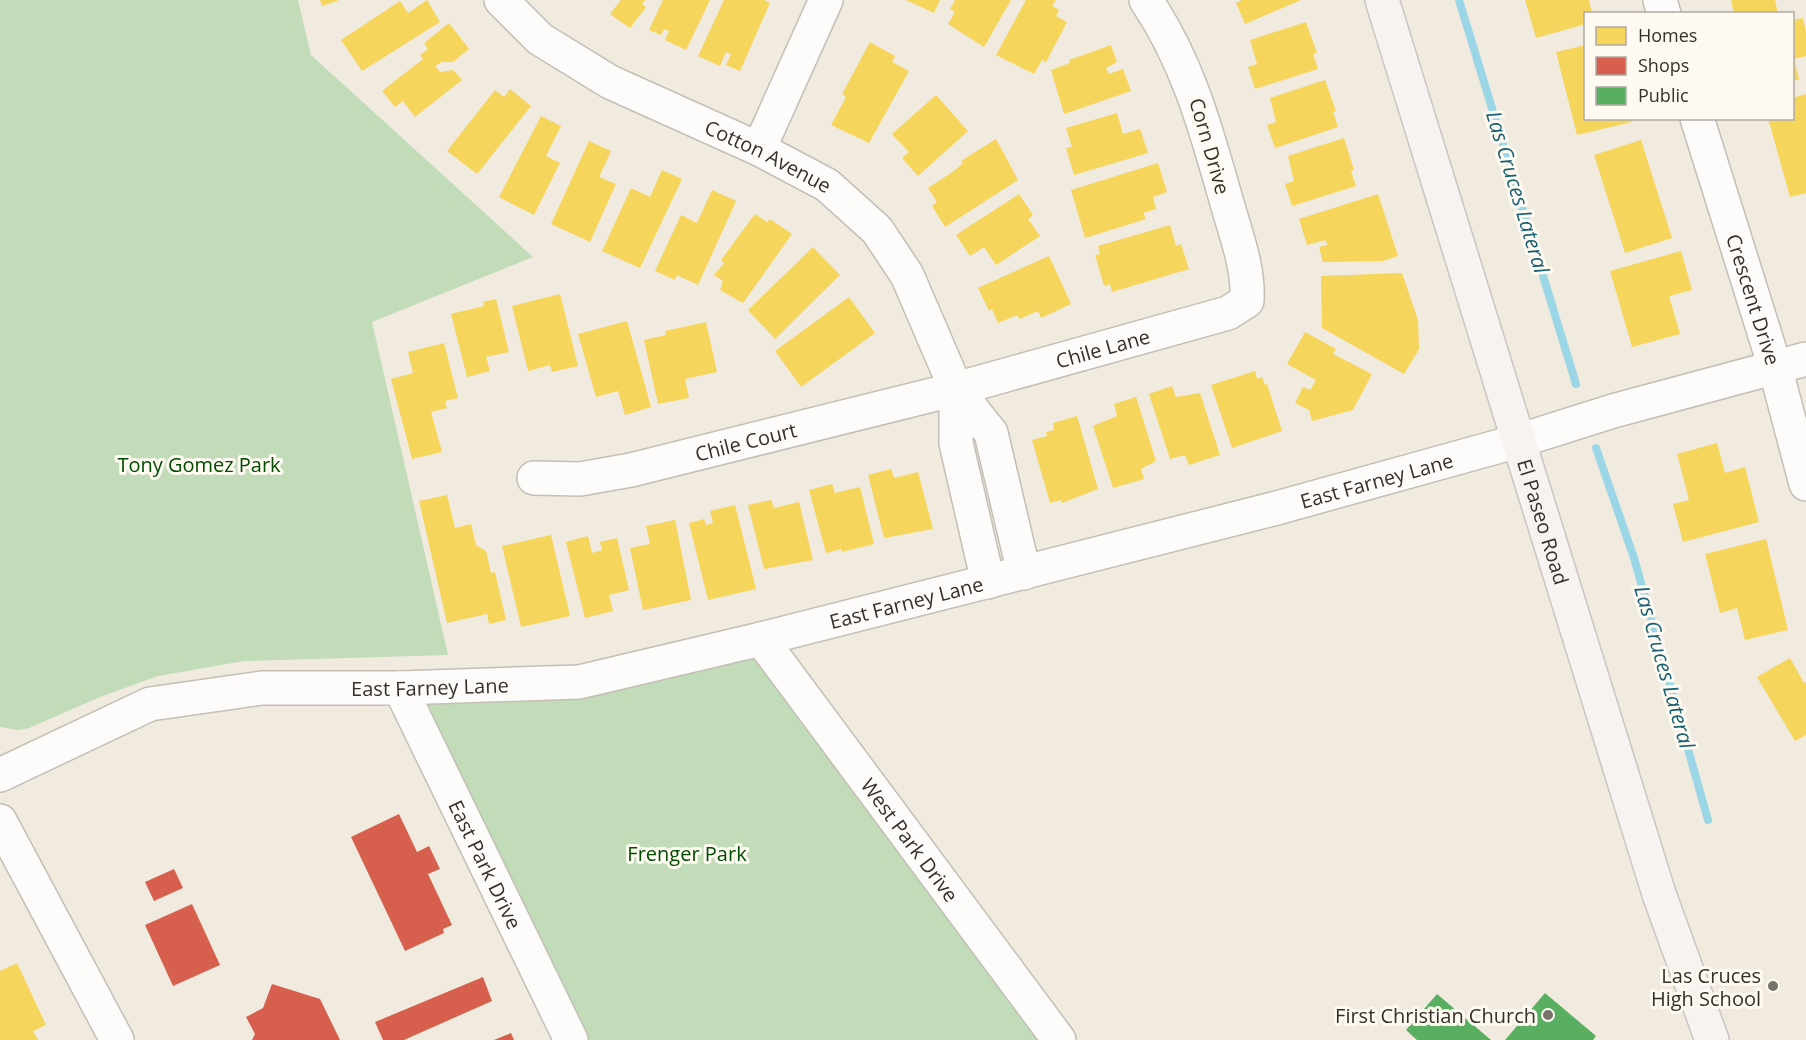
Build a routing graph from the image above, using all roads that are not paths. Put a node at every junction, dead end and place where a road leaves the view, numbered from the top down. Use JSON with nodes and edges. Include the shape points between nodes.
{"nodes":[{"id":1,"x":501,"y":0,"type":"edge"},
{"id":2,"x":826,"y":0,"type":"edge"},
{"id":3,"x":1146,"y":0,"type":"edge"},
{"id":4,"x":1382,"y":0,"type":"edge"},
{"id":5,"x":1698,"y":120,"type":"edge"},
{"id":6,"x":759,"y":149,"type":"junction"},
{"id":7,"x":1247,"y":301,"type":"joint"},
{"id":8,"x":1806,"y":359,"type":"edge"},
{"id":9,"x":1775,"y":367,"type":"junction"},
{"id":10,"x":956,"y":390,"type":"junction"},
{"id":11,"x":1518,"y":441,"type":"junction"},
{"id":12,"x":534,"y":478,"type":"dead end"},
{"id":13,"x":1806,"y":484,"type":"edge"},
{"id":14,"x":1024,"y":573,"type":"junction"},
{"id":15,"x":988,"y":582,"type":"junction"},
{"id":16,"x":761,"y":639,"type":"junction"},
{"id":17,"x":400,"y":688,"type":"junction"},
{"id":18,"x":0,"y":775,"type":"edge"},
{"id":19,"x":0,"y":821,"type":"edge"},
{"id":20,"x":117,"y":1040,"type":"edge"},
{"id":21,"x":571,"y":1040,"type":"edge"},
{"id":22,"x":1059,"y":1040,"type":"edge"},
{"id":23,"x":1712,"y":1040,"type":"edge"}],
"edges":[{"from":1,"to":6,"type":"street","name":"Cotton Avenue","via":[[540,39],[610,82]]},
{"from":2,"to":6,"type":"street"},
{"from":3,"to":7,"type":"street","name":"Corn Drive","via":[[1173,42],[1195,94],[1245,266]]},
{"from":4,"to":11,"type":"main road","name":"El Paseo Road"},
{"from":5,"to":9,"type":"street","name":"Crescent Drive"},
{"from":6,"to":10,"type":"street","name":"Cotton Avenue","via":[[827,185],[877,230],[907,275]]},
{"from":7,"to":10,"type":"street","name":"Chile Lane","via":[[1228,313]]},
{"from":8,"to":9,"type":"street","name":"East Farney Lane"},
{"from":9,"to":11,"type":"street","name":"East Farney Lane"},
{"from":9,"to":13,"type":"street","name":"Crescent Drive"},
{"from":10,"to":12,"type":"street","name":"Chile Court","via":[[632,470],[580,478]]},
{"from":10,"to":14,"type":"street","name":"Cotton Avenue","via":[[991,433]]},
{"from":10,"to":15,"type":"street","name":"Cotton Avenue","via":[[956,443]]},
{"from":11,"to":14,"type":"street","name":"East Farney Lane"},
{"from":11,"to":23,"type":"main road","name":"El Paseo Road","via":[[1659,894]]},
{"from":14,"to":15,"type":"street","name":"East Farney Lane"},
{"from":15,"to":16,"type":"street","name":"East Farney Lane"},
{"from":16,"to":17,"type":"street","name":"East Farney Lane","via":[[579,682]]},
{"from":16,"to":22,"type":"street","name":"West Park Drive"},
{"from":17,"to":18,"type":"street","name":"East Farney Lane","via":[[262,688],[150,704]]},
{"from":17,"to":21,"type":"street","name":"East Park Drive"},
{"from":19,"to":20,"type":"street"}]}
